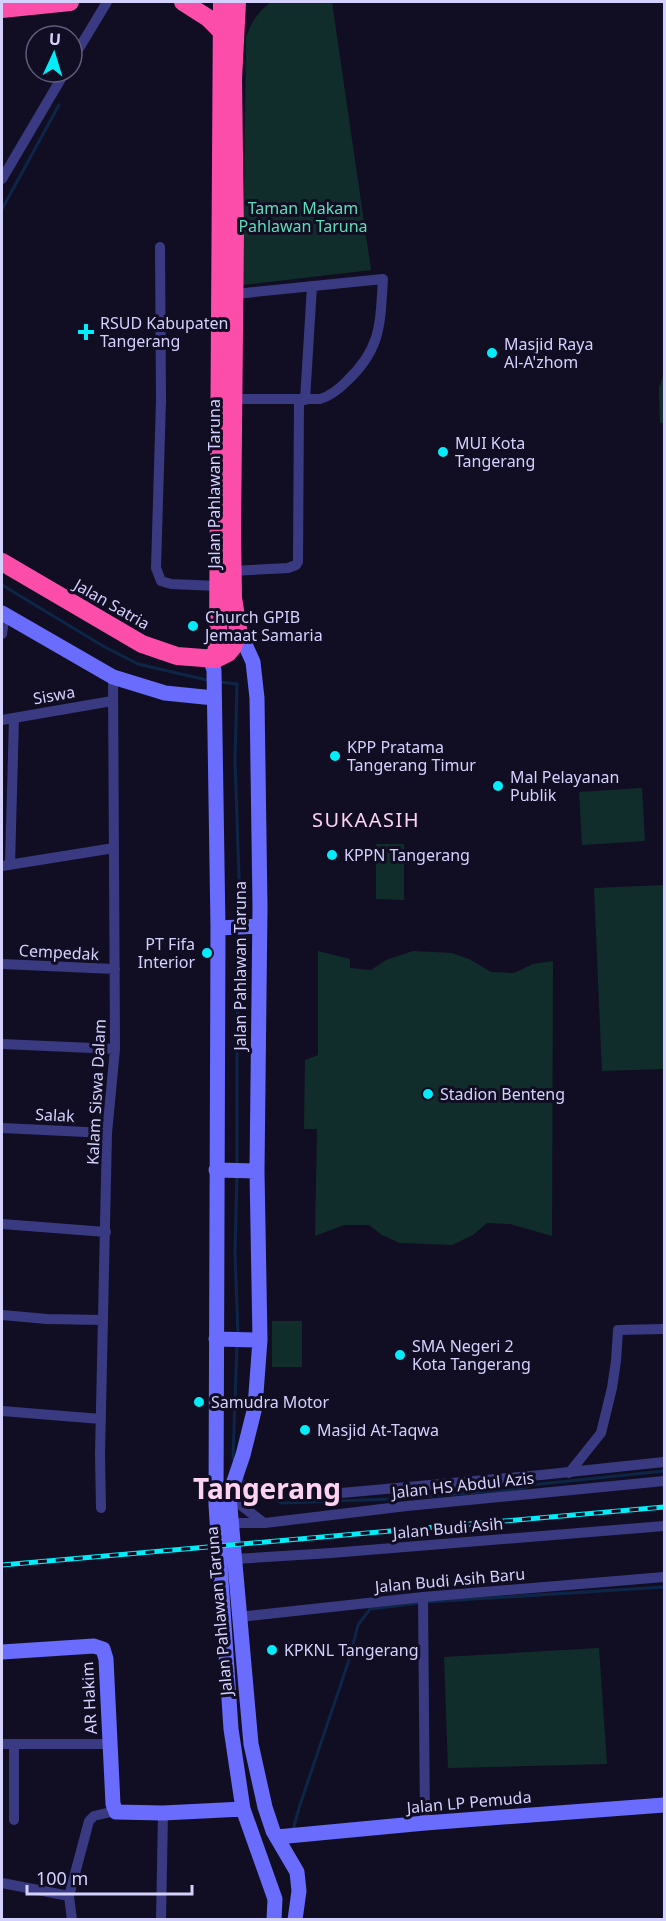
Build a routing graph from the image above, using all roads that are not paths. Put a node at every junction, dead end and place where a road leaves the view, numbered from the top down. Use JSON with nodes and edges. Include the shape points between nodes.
{"nodes":[{"id":1,"x":70,"y":2,"type":"edge"},
{"id":2,"x":107,"y":2,"type":"edge"},
{"id":3,"x":183,"y":2,"type":"edge"},
{"id":4,"x":236,"y":2,"type":"edge"},
{"id":5,"x":2,"y":9,"type":"edge"},
{"id":6,"x":228,"y":31,"type":"junction"},
{"id":7,"x":84,"y":40,"type":"edge"},
{"id":8,"x":58,"y":84,"type":"edge"},
{"id":9,"x":2,"y":179,"type":"edge"},
{"id":10,"x":160,"y":247,"type":"dead end"},
{"id":11,"x":312,"y":286,"type":"junction"},
{"id":12,"x":235,"y":294,"type":"junction"},
{"id":13,"x":234,"y":399,"type":"junction"},
{"id":14,"x":302,"y":400,"type":"junction"},
{"id":15,"x":2,"y":562,"type":"edge"},
{"id":16,"x":232,"y":570,"type":"junction"},
{"id":17,"x":218,"y":586,"type":"junction"},
{"id":18,"x":3,"y":614,"type":"edge"},
{"id":19,"x":238,"y":628,"type":"junction"},
{"id":20,"x":2,"y":634,"type":"edge"},
{"id":21,"x":212,"y":664,"type":"junction"},
{"id":22,"x":113,"y":677,"type":"junction"},
{"id":23,"x":214,"y":694,"type":"junction"},
{"id":24,"x":112,"y":700,"type":"junction"},
{"id":25,"x":14,"y":718,"type":"junction"},
{"id":26,"x":2,"y":720,"type":"edge"},
{"id":27,"x":114,"y":848,"type":"junction"},
{"id":28,"x":6,"y":865,"type":"edge"},
{"id":29,"x":260,"y":926,"type":"junction"},
{"id":30,"x":218,"y":928,"type":"junction"},
{"id":31,"x":2,"y":964,"type":"edge"},
{"id":32,"x":115,"y":969,"type":"junction"},
{"id":33,"x":2,"y":1044,"type":"edge"},
{"id":34,"x":115,"y":1049,"type":"junction"},
{"id":35,"x":2,"y":1128,"type":"edge"},
{"id":36,"x":107,"y":1133,"type":"junction"},
{"id":37,"x":220,"y":1170,"type":"junction"},
{"id":38,"x":253,"y":1171,"type":"junction"},
{"id":39,"x":2,"y":1224,"type":"edge"},
{"id":40,"x":106,"y":1232,"type":"junction"},
{"id":41,"x":2,"y":1315,"type":"edge"},
{"id":42,"x":103,"y":1320,"type":"junction"},
{"id":43,"x":664,"y":1329,"type":"edge"},
{"id":44,"x":219,"y":1339,"type":"junction"},
{"id":45,"x":256,"y":1340,"type":"junction"},
{"id":46,"x":2,"y":1411,"type":"edge"},
{"id":47,"x":101,"y":1419,"type":"junction"},
{"id":48,"x":664,"y":1462,"type":"edge"},
{"id":49,"x":569,"y":1473,"type":"junction"},
{"id":50,"x":541,"y":1475,"type":"junction"},
{"id":51,"x":664,"y":1481,"type":"edge"},
{"id":52,"x":424,"y":1485,"type":"junction"},
{"id":53,"x":230,"y":1492,"type":"junction"},
{"id":54,"x":340,"y":1492,"type":"dead end"},
{"id":55,"x":538,"y":1493,"type":"junction"},
{"id":56,"x":408,"y":1506,"type":"junction"},
{"id":57,"x":101,"y":1508,"type":"dead end"},
{"id":58,"x":231,"y":1523,"type":"junction"},
{"id":59,"x":265,"y":1523,"type":"junction"},
{"id":60,"x":664,"y":1526,"type":"edge"},
{"id":61,"x":234,"y":1559,"type":"junction"},
{"id":62,"x":664,"y":1577,"type":"edge"},
{"id":63,"x":423,"y":1602,"type":"junction"},
{"id":64,"x":239,"y":1617,"type":"junction"},
{"id":65,"x":2,"y":1652,"type":"edge"},
{"id":66,"x":2,"y":1744,"type":"edge"},
{"id":67,"x":14,"y":1744,"type":"junction"},
{"id":68,"x":109,"y":1744,"type":"junction"},
{"id":69,"x":2,"y":1804,"type":"edge"},
{"id":70,"x":664,"y":1804,"type":"edge"},
{"id":71,"x":14,"y":1806,"type":"junction"},
{"id":72,"x":243,"y":1809,"type":"junction"},
{"id":73,"x":115,"y":1811,"type":"junction"},
{"id":74,"x":163,"y":1813,"type":"junction"},
{"id":75,"x":14,"y":1820,"type":"dead end"},
{"id":76,"x":425,"y":1823,"type":"junction"},
{"id":77,"x":279,"y":1841,"type":"junction"},
{"id":78,"x":2,"y":1883,"type":"edge"},
{"id":79,"x":69,"y":1896,"type":"junction"},
{"id":80,"x":72,"y":1920,"type":"edge"},
{"id":81,"x":161,"y":1920,"type":"edge"},
{"id":82,"x":274,"y":1920,"type":"edge"},
{"id":83,"x":295,"y":1920,"type":"edge"}],
"edges":[{"from":1,"to":5,"type":"highway"},
{"from":2,"to":7,"type":"street"},
{"from":3,"to":6,"type":"highway"},
{"from":4,"to":6,"type":"highway"},
{"from":4,"to":6,"type":"highway","name":"Jalan Pahlawan Taruna"},
{"from":6,"to":12,"type":"highway","name":"Jalan Pahlawan Taruna","via":[[233,79]]},
{"from":6,"to":17,"type":"highway","name":"Jalan Pahlawan Taruna","via":[[220,154]]},
{"from":8,"to":9,"type":"street"},
{"from":10,"to":17,"type":"street","via":[[156,568],[161,581],[171,584]]},
{"from":11,"to":12,"type":"street"},
{"from":11,"to":14,"type":"street"},
{"from":11,"to":14,"type":"street","via":[[383,279],[379,331],[365,361],[333,394]]},
{"from":12,"to":13,"type":"highway","name":"Jalan Pahlawan Taruna"},
{"from":13,"to":14,"type":"street"},
{"from":13,"to":16,"type":"highway","name":"Jalan Pahlawan Taruna"},
{"from":14,"to":16,"type":"street","via":[[298,562],[288,568]]},
{"from":15,"to":21,"type":"highway","name":"Jalan Satria","via":[[142,644]]},
{"from":16,"to":19,"type":"highway","name":"Jalan Pahlawan Taruna"},
{"from":17,"to":21,"type":"highway","name":"Jalan Pahlawan Taruna","via":[[218,646]]},
{"from":18,"to":20,"type":"street"},
{"from":18,"to":22,"type":"main road"},
{"from":19,"to":21,"type":"highway","via":[[233,647]]},
{"from":19,"to":29,"type":"main road","name":"Jalan Pahlawan Taruna","via":[[253,662],[257,698]]},
{"from":21,"to":23,"type":"main road","name":"Jalan Pahlawan Taruna"},
{"from":22,"to":23,"type":"main road","via":[[165,693]]},
{"from":22,"to":24,"type":"street","name":"Kalam Siswa Dalam"},
{"from":23,"to":30,"type":"main road","name":"Jalan Pahlawan Taruna"},
{"from":24,"to":25,"type":"street","name":"Siswa"},
{"from":24,"to":27,"type":"street","name":"Kalam Siswa Dalam"},
{"from":25,"to":26,"type":"street","name":"Siswa"},
{"from":25,"to":28,"type":"street"},
{"from":27,"to":28,"type":"street"},
{"from":27,"to":32,"type":"street","name":"Kalam Siswa Dalam"},
{"from":29,"to":30,"type":"main road"},
{"from":29,"to":38,"type":"main road","name":"Jalan Pahlawan Taruna"},
{"from":30,"to":37,"type":"main road","name":"Jalan Pahlawan Taruna"},
{"from":31,"to":32,"type":"street","name":"Cempedak"},
{"from":32,"to":34,"type":"street","name":"Kalam Siswa Dalam"},
{"from":33,"to":34,"type":"street"},
{"from":34,"to":36,"type":"street","name":"Kalam Siswa Dalam"},
{"from":35,"to":36,"type":"street","name":"Salak"},
{"from":36,"to":40,"type":"street","name":"Kalam Siswa Dalam"},
{"from":37,"to":38,"type":"main road"},
{"from":37,"to":44,"type":"main road","name":"Jalan Pahlawan Taruna"},
{"from":38,"to":45,"type":"main road","name":"Jalan Pahlawan Taruna"},
{"from":39,"to":40,"type":"street"},
{"from":40,"to":42,"type":"street","name":"Kalam Siswa Dalam"},
{"from":41,"to":42,"type":"street"},
{"from":42,"to":47,"type":"street","name":"Kalam Siswa Dalam"},
{"from":43,"to":49,"type":"street","via":[[618,1330],[612,1388],[601,1432]]},
{"from":44,"to":45,"type":"main road"},
{"from":44,"to":72,"type":"main road","name":"Jalan Pahlawan Taruna","via":[[216,1512],[231,1729]]},
{"from":45,"to":53,"type":"main road","name":"Jalan Pahlawan Taruna","via":[[257,1395]]},
{"from":46,"to":47,"type":"street"},
{"from":47,"to":57,"type":"street","name":"Kalam Siswa Dalam"},
{"from":48,"to":49,"type":"street"},
{"from":49,"to":50,"type":"street"},
{"from":50,"to":52,"type":"street"},
{"from":50,"to":55,"type":"street"},
{"from":51,"to":55,"type":"street","name":"Jalan HS Abdul Azis"},
{"from":52,"to":54,"type":"street"},
{"from":52,"to":56,"type":"street"},
{"from":53,"to":58,"type":"main road","name":"Jalan Pahlawan Taruna"},
{"from":53,"to":59,"type":"street"},
{"from":55,"to":56,"type":"street","name":"Jalan HS Abdul Azis"},
{"from":56,"to":59,"type":"street","name":"Jalan HS Abdul Azis"},
{"from":58,"to":59,"type":"street","name":"Jalan HS Abdul Azis"},
{"from":58,"to":61,"type":"main road","name":"Jalan Pahlawan Taruna"},
{"from":60,"to":61,"type":"street","name":"Jalan Budi Asih"},
{"from":61,"to":64,"type":"main road","name":"Jalan Pahlawan Taruna"},
{"from":62,"to":63,"type":"street","name":"Jalan Budi Asih Baru"},
{"from":63,"to":64,"type":"street","name":"Jalan Budi Asih Baru"},
{"from":63,"to":76,"type":"street"},
{"from":64,"to":77,"type":"main road","name":"Jalan Pahlawan Taruna","via":[[251,1744],[265,1807]]},
{"from":65,"to":68,"type":"main road","name":"AR Hakim","via":[[94,1646],[103,1649]]},
{"from":66,"to":67,"type":"street"},
{"from":67,"to":68,"type":"street"},
{"from":67,"to":71,"type":"street"},
{"from":68,"to":73,"type":"main road","name":"AR Hakim"},
{"from":69,"to":71,"type":"street"},
{"from":70,"to":76,"type":"main road","name":"Jalan LP Pemuda"},
{"from":71,"to":75,"type":"street"},
{"from":72,"to":74,"type":"main road"},
{"from":72,"to":82,"type":"main road","name":"Jalan Pahlawan Taruna","via":[[274,1899]]},
{"from":73,"to":74,"type":"main road"},
{"from":73,"to":79,"type":"street","via":[[89,1819]]},
{"from":74,"to":81,"type":"street"},
{"from":76,"to":77,"type":"main road","name":"Jalan LP Pemuda"},
{"from":77,"to":83,"type":"main road","name":"Jalan Pahlawan Taruna","via":[[299,1882]]},
{"from":78,"to":79,"type":"street"},
{"from":79,"to":80,"type":"street"}]}
